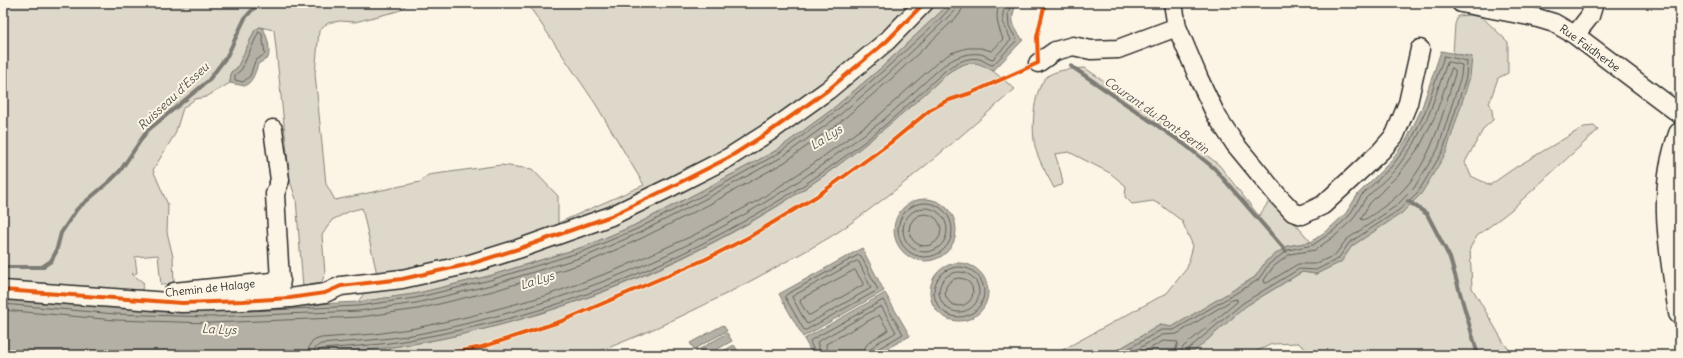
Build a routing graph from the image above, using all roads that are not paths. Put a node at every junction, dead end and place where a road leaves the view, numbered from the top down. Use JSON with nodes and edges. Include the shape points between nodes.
{"nodes":[{"id":1,"x":924,"y":3,"type":"edge"},
{"id":2,"x":1173,"y":3,"type":"edge"},
{"id":3,"x":1462,"y":3,"type":"edge"},
{"id":4,"x":1594,"y":3,"type":"edge"},
{"id":5,"x":1177,"y":27,"type":"junction"},
{"id":6,"x":1575,"y":35,"type":"junction"},
{"id":7,"x":1420,"y":49,"type":"dead end"},
{"id":8,"x":1038,"y":63,"type":"dead end"},
{"id":9,"x":1680,"y":114,"type":"edge"},
{"id":10,"x":273,"y":129,"type":"dead end"},
{"id":11,"x":1680,"y":134,"type":"edge"},
{"id":12,"x":3,"y":290,"type":"edge"},
{"id":13,"x":281,"y":290,"type":"junction"},
{"id":14,"x":1680,"y":313,"type":"edge"}],
"edges":[{"from":1,"to":13,"type":"street","name":"Chemin de Halage","via":[[887,41],[840,80],[772,130],[728,158],[611,216],[470,264],[402,279],[341,286],[325,293]]},
{"from":2,"to":5,"type":"street"},
{"from":3,"to":6,"type":"street","name":"Rue Faidherbe","via":[[1544,20]]},
{"from":4,"to":6,"type":"street","via":[[1590,16]]},
{"from":5,"to":7,"type":"street","via":[[1198,79],[1216,115],[1235,144],[1293,212],[1302,215],[1323,205],[1381,151],[1395,134],[1408,103]]},
{"from":5,"to":8,"type":"street","via":[[1118,49],[1091,50],[1073,46],[1055,51]]},
{"from":6,"to":9,"type":"street","name":"Rue Faidherbe"},
{"from":10,"to":13,"type":"street","via":[[280,180],[275,194]]},
{"from":11,"to":14,"type":"main road","via":[[1669,179],[1667,213]]},
{"from":12,"to":13,"type":"street","name":"Chemin de Halage","via":[[141,300],[154,294]]}]}
